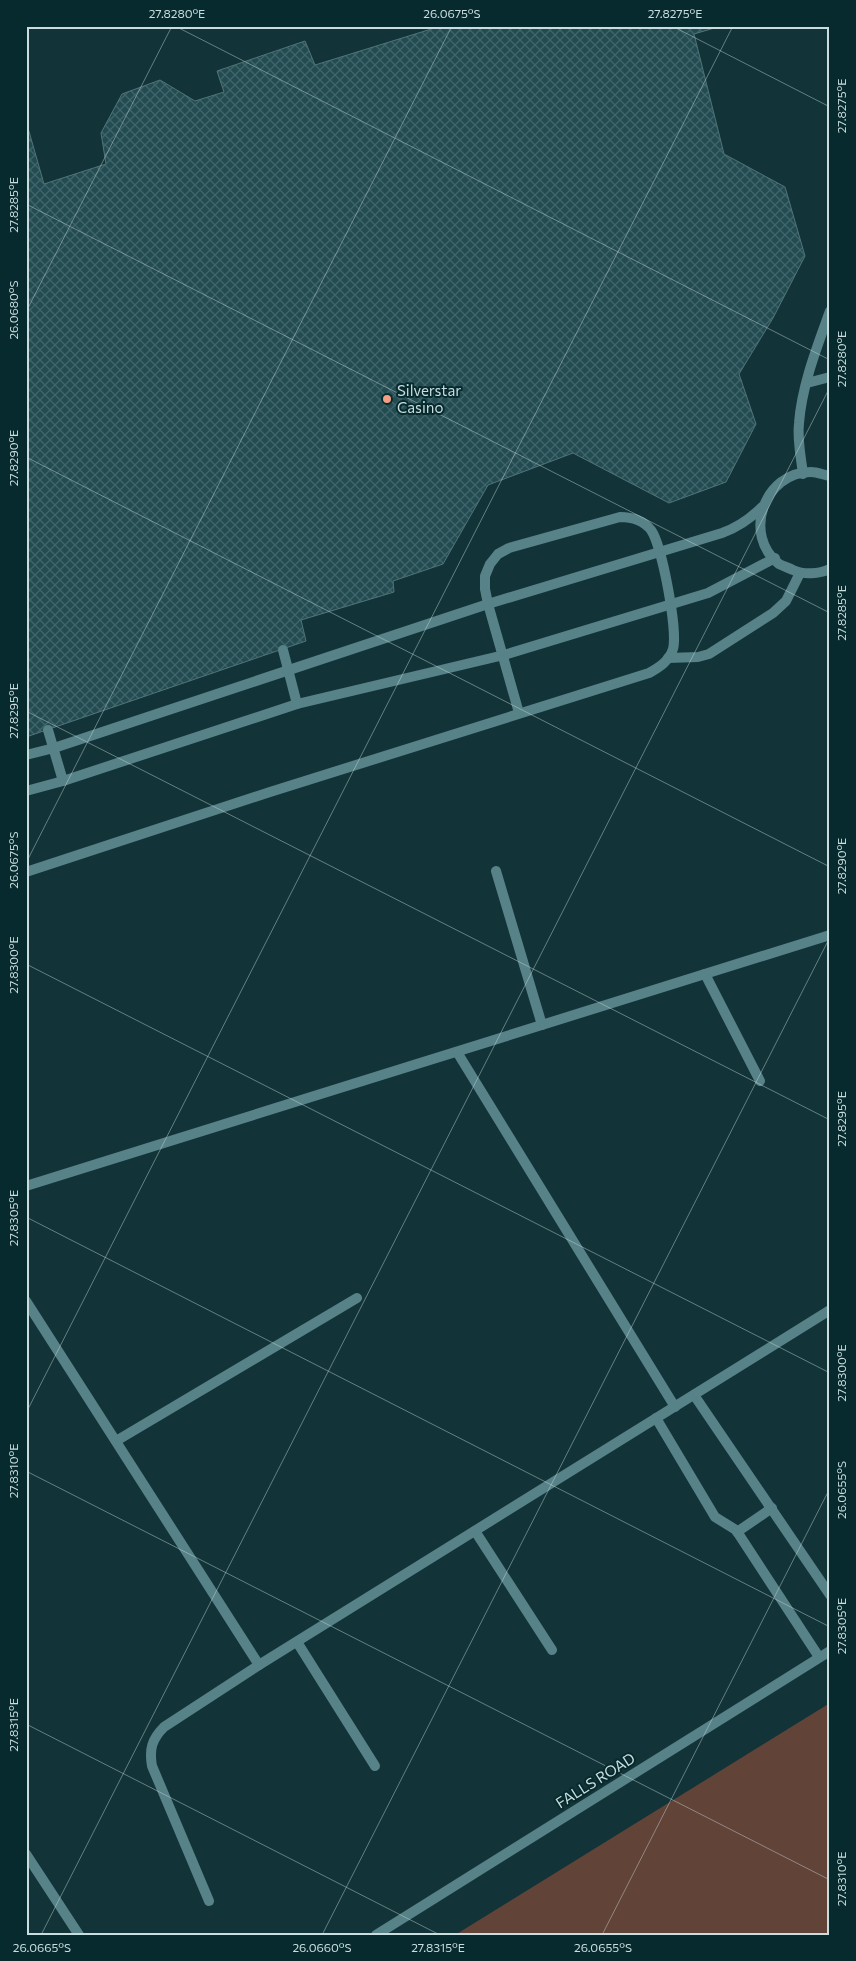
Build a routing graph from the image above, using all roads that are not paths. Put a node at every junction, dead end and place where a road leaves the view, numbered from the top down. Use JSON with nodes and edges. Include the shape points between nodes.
{"nodes":[{"id":1,"x":830,"y":311,"type":"edge"},
{"id":2,"x":830,"y":377,"type":"edge"},
{"id":3,"x":807,"y":383,"type":"junction"},
{"id":4,"x":803,"y":474,"type":"junction"},
{"id":5,"x":830,"y":476,"type":"edge"},
{"id":6,"x":762,"y":507,"type":"junction"},
{"id":7,"x":661,"y":553,"type":"junction"},
{"id":8,"x":775,"y":558,"type":"junction"},
{"id":9,"x":830,"y":569,"type":"edge"},
{"id":10,"x":800,"y":573,"type":"junction"},
{"id":11,"x":488,"y":604,"type":"junction"},
{"id":12,"x":670,"y":604,"type":"junction"},
{"id":13,"x":283,"y":650,"type":"dead end"},
{"id":14,"x":504,"y":656,"type":"junction"},
{"id":15,"x":668,"y":658,"type":"junction"},
{"id":16,"x":288,"y":671,"type":"junction"},
{"id":17,"x":297,"y":704,"type":"junction"},
{"id":18,"x":519,"y":713,"type":"junction"},
{"id":19,"x":48,"y":730,"type":"dead end"},
{"id":20,"x":54,"y":748,"type":"junction"},
{"id":21,"x":26,"y":755,"type":"edge"},
{"id":22,"x":63,"y":781,"type":"junction"},
{"id":23,"x":26,"y":791,"type":"edge"},
{"id":24,"x":496,"y":871,"type":"dead end"},
{"id":25,"x":26,"y":872,"type":"edge"},
{"id":26,"x":830,"y":935,"type":"edge"},
{"id":27,"x":705,"y":974,"type":"junction"},
{"id":28,"x":542,"y":1025,"type":"junction"},
{"id":29,"x":457,"y":1052,"type":"junction"},
{"id":30,"x":760,"y":1081,"type":"dead end"},
{"id":31,"x":26,"y":1186,"type":"edge"},
{"id":32,"x":357,"y":1298,"type":"dead end"},
{"id":33,"x":26,"y":1301,"type":"edge"},
{"id":34,"x":830,"y":1310,"type":"edge"},
{"id":35,"x":694,"y":1394,"type":"junction"},
{"id":36,"x":675,"y":1407,"type":"junction"},
{"id":37,"x":656,"y":1418,"type":"junction"},
{"id":38,"x":116,"y":1441,"type":"junction"},
{"id":39,"x":772,"y":1508,"type":"junction"},
{"id":40,"x":475,"y":1531,"type":"junction"},
{"id":41,"x":737,"y":1532,"type":"junction"},
{"id":42,"x":830,"y":1595,"type":"edge"},
{"id":43,"x":297,"y":1642,"type":"junction"},
{"id":44,"x":552,"y":1650,"type":"dead end"},
{"id":45,"x":830,"y":1651,"type":"edge"},
{"id":46,"x":819,"y":1657,"type":"junction"},
{"id":47,"x":259,"y":1665,"type":"junction"},
{"id":48,"x":375,"y":1766,"type":"dead end"},
{"id":49,"x":26,"y":1854,"type":"edge"},
{"id":50,"x":209,"y":1901,"type":"dead end"},
{"id":51,"x":79,"y":1935,"type":"edge"},
{"id":52,"x":376,"y":1935,"type":"edge"}],
"edges":[{"from":1,"to":3,"type":"street"},
{"from":2,"to":3,"type":"street"},
{"from":3,"to":4,"type":"street","via":[[799,424]]},
{"from":4,"to":5,"type":"street","via":[[811,472]]},
{"from":4,"to":6,"type":"street","via":[[790,477],[774,488]]},
{"from":6,"to":7,"type":"street","via":[[735,528]]},
{"from":6,"to":8,"type":"street","via":[[759,528],[765,548]]},
{"from":7,"to":11,"type":"street"},
{"from":7,"to":11,"type":"street","via":[[656,538],[646,525],[630,517],[509,548],[498,554],[485,576]]},
{"from":7,"to":12,"type":"street"},
{"from":8,"to":10,"type":"street","via":[[779,564]]},
{"from":8,"to":12,"type":"street","via":[[708,593]]},
{"from":9,"to":10,"type":"street"},
{"from":10,"to":15,"type":"street","via":[[786,601],[773,613],[709,654]]},
{"from":11,"to":14,"type":"street"},
{"from":11,"to":16,"type":"street"},
{"from":12,"to":14,"type":"street"},
{"from":12,"to":15,"type":"street","via":[[674,634]]},
{"from":13,"to":16,"type":"street"},
{"from":14,"to":17,"type":"street"},
{"from":14,"to":18,"type":"street"},
{"from":15,"to":18,"type":"street","via":[[649,673]]},
{"from":16,"to":17,"type":"street"},
{"from":16,"to":20,"type":"street"},
{"from":17,"to":22,"type":"street"},
{"from":18,"to":25,"type":"street"},
{"from":19,"to":20,"type":"street"},
{"from":20,"to":21,"type":"street"},
{"from":20,"to":22,"type":"street"},
{"from":22,"to":23,"type":"street"},
{"from":24,"to":28,"type":"street"},
{"from":26,"to":27,"type":"street"},
{"from":27,"to":28,"type":"street"},
{"from":27,"to":30,"type":"street"},
{"from":28,"to":29,"type":"street"},
{"from":29,"to":31,"type":"street"},
{"from":29,"to":36,"type":"street"},
{"from":32,"to":38,"type":"street"},
{"from":33,"to":38,"type":"street"},
{"from":34,"to":35,"type":"street"},
{"from":35,"to":36,"type":"street"},
{"from":35,"to":39,"type":"street"},
{"from":36,"to":37,"type":"street"},
{"from":37,"to":40,"type":"street"},
{"from":37,"to":41,"type":"street","via":[[715,1517]]},
{"from":38,"to":47,"type":"street"},
{"from":39,"to":41,"type":"street"},
{"from":39,"to":42,"type":"street"},
{"from":40,"to":43,"type":"street"},
{"from":40,"to":44,"type":"street"},
{"from":41,"to":46,"type":"street"},
{"from":43,"to":47,"type":"street"},
{"from":43,"to":48,"type":"street"},
{"from":45,"to":46,"type":"street","name":"FALLS ROAD"},
{"from":46,"to":52,"type":"street","name":"FALLS ROAD"},
{"from":47,"to":50,"type":"street","via":[[164,1727],[152,1744],[152,1766]]},
{"from":49,"to":51,"type":"street"}]}
